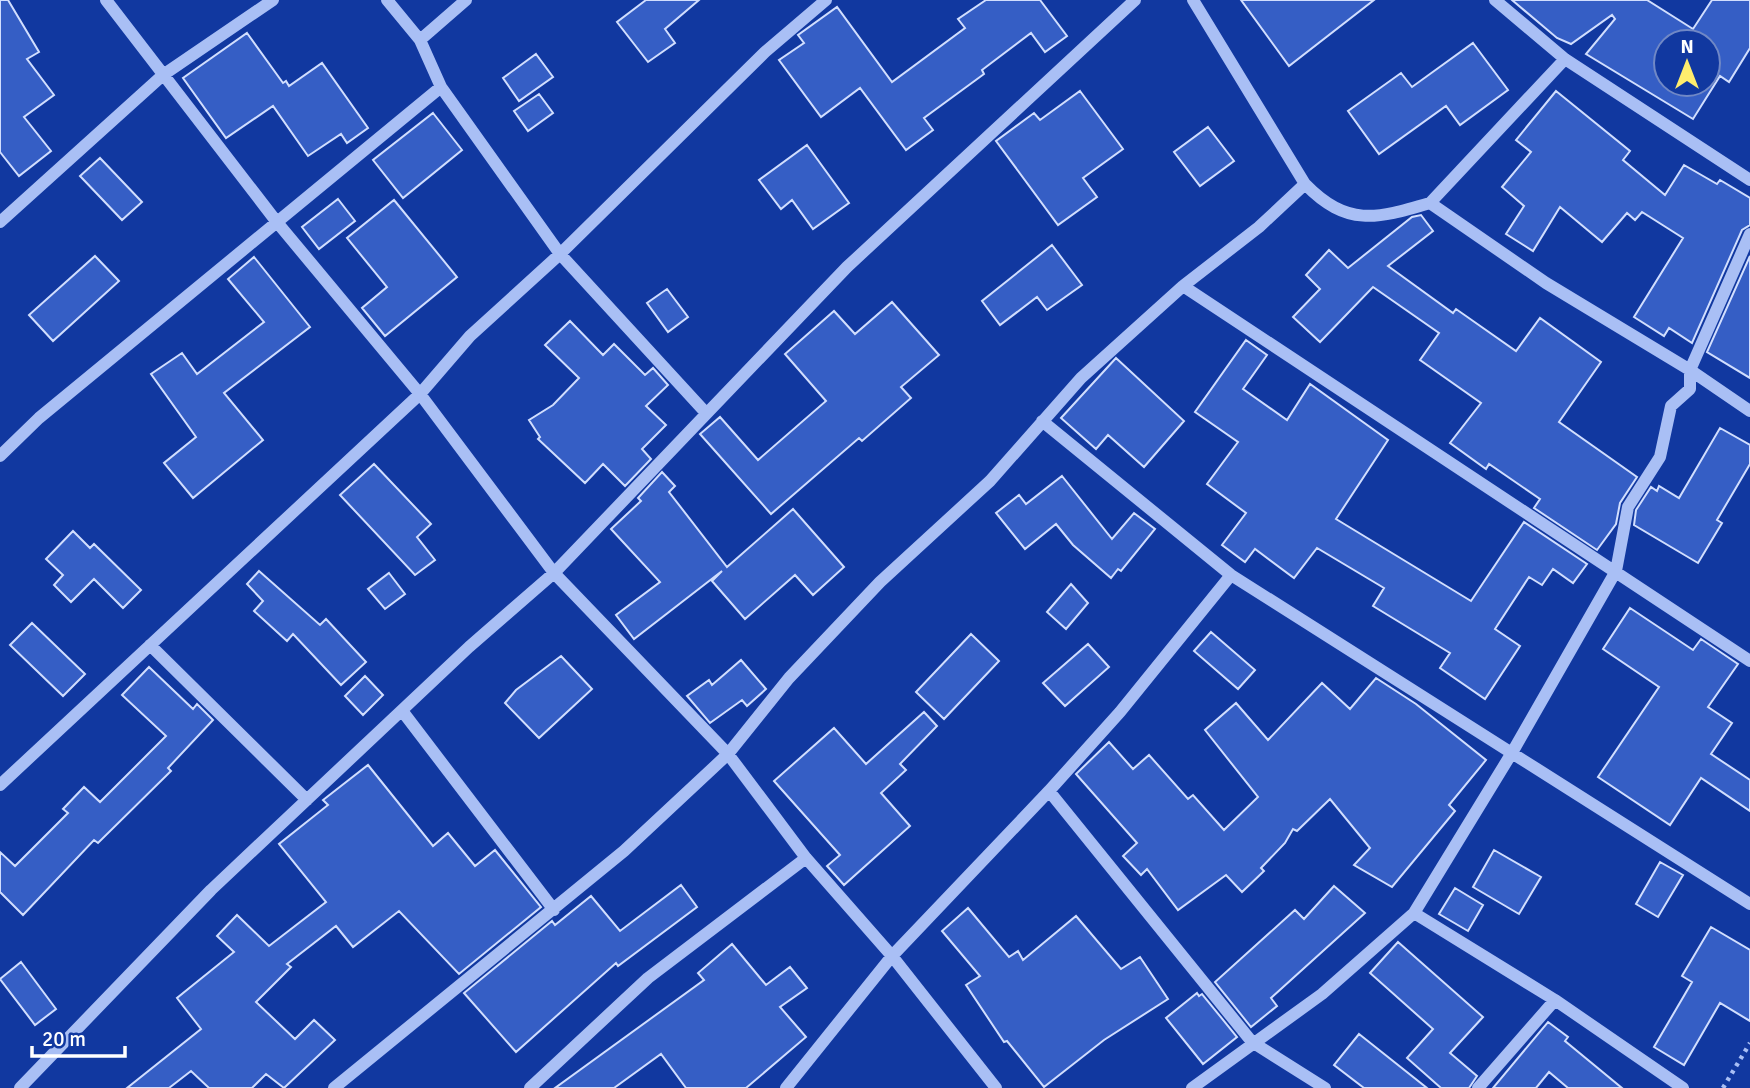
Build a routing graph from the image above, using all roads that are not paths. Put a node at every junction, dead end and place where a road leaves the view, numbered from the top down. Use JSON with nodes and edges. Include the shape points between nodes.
{"nodes":[{"id":1,"x":106,"y":0,"type":"edge"},
{"id":2,"x":273,"y":0,"type":"edge"},
{"id":3,"x":387,"y":0,"type":"edge"},
{"id":4,"x":466,"y":0,"type":"edge"},
{"id":5,"x":826,"y":0,"type":"edge"},
{"id":6,"x":1135,"y":0,"type":"edge"},
{"id":7,"x":1194,"y":0,"type":"edge"},
{"id":8,"x":1496,"y":0,"type":"edge"},
{"id":9,"x":420,"y":40,"type":"junction"},
{"id":10,"x":1565,"y":59,"type":"junction"},
{"id":11,"x":163,"y":75,"type":"junction"},
{"id":12,"x":441,"y":87,"type":"junction"},
{"id":13,"x":1750,"y":180,"type":"edge"},
{"id":14,"x":1305,"y":184,"type":"junction"},
{"id":15,"x":1430,"y":203,"type":"junction"},
{"id":16,"x":276,"y":221,"type":"junction"},
{"id":17,"x":0,"y":222,"type":"edge"},
{"id":18,"x":1750,"y":233,"type":"edge"},
{"id":19,"x":560,"y":254,"type":"junction"},
{"id":20,"x":1183,"y":286,"type":"junction"},
{"id":21,"x":1690,"y":370,"type":"junction"},
{"id":22,"x":420,"y":394,"type":"junction"},
{"id":23,"x":1750,"y":411,"type":"edge"},
{"id":24,"x":706,"y":414,"type":"junction"},
{"id":25,"x":1042,"y":421,"type":"junction"},
{"id":26,"x":0,"y":456,"type":"edge"},
{"id":27,"x":1616,"y":571,"type":"junction"},
{"id":28,"x":554,"y":573,"type":"junction"},
{"id":29,"x":1231,"y":575,"type":"junction"},
{"id":30,"x":150,"y":645,"type":"junction"},
{"id":31,"x":1750,"y":661,"type":"edge"},
{"id":32,"x":403,"y":712,"type":"junction"},
{"id":33,"x":1513,"y":751,"type":"junction"},
{"id":34,"x":728,"y":754,"type":"junction"},
{"id":35,"x":0,"y":785,"type":"edge"},
{"id":36,"x":1049,"y":792,"type":"junction"},
{"id":37,"x":307,"y":800,"type":"junction"},
{"id":38,"x":806,"y":858,"type":"junction"},
{"id":39,"x":1750,"y":904,"type":"edge"},
{"id":40,"x":554,"y":910,"type":"junction"},
{"id":41,"x":1414,"y":913,"type":"junction"},
{"id":42,"x":892,"y":956,"type":"junction"},
{"id":43,"x":1555,"y":1000,"type":"junction"},
{"id":44,"x":1252,"y":1042,"type":"junction"},
{"id":45,"x":20,"y":1088,"type":"edge"},
{"id":46,"x":334,"y":1088,"type":"edge"},
{"id":47,"x":530,"y":1088,"type":"edge"},
{"id":48,"x":786,"y":1088,"type":"edge"},
{"id":49,"x":996,"y":1088,"type":"edge"},
{"id":50,"x":1192,"y":1088,"type":"edge"},
{"id":51,"x":1325,"y":1088,"type":"edge"},
{"id":52,"x":1479,"y":1088,"type":"edge"},
{"id":53,"x":1683,"y":1088,"type":"edge"}],
"edges":[{"from":1,"to":11,"type":"street"},
{"from":2,"to":11,"type":"street"},
{"from":3,"to":9,"type":"street"},
{"from":4,"to":9,"type":"street"},
{"from":5,"to":19,"type":"street","via":[[765,52]]},
{"from":6,"to":24,"type":"street","via":[[847,267]]},
{"from":7,"to":14,"type":"street"},
{"from":8,"to":10,"type":"street"},
{"from":9,"to":12,"type":"street"},
{"from":10,"to":13,"type":"street"},
{"from":10,"to":15,"type":"street"},
{"from":11,"to":16,"type":"street"},
{"from":11,"to":17,"type":"street"},
{"from":12,"to":16,"type":"street"},
{"from":12,"to":19,"type":"street"},
{"from":14,"to":15,"type":"street","via":[[1341,213],[1394,214]]},
{"from":14,"to":20,"type":"street"},
{"from":15,"to":21,"type":"street","via":[[1546,283]]},
{"from":16,"to":22,"type":"street"},
{"from":16,"to":26,"type":"street","via":[[39,418]]},
{"from":18,"to":21,"type":"street"},
{"from":19,"to":22,"type":"street","via":[[470,336]]},
{"from":19,"to":24,"type":"street"},
{"from":20,"to":25,"type":"street","via":[[1081,378]]},
{"from":20,"to":27,"type":"street"},
{"from":21,"to":23,"type":"street"},
{"from":21,"to":27,"type":"street","via":[[1690,389],[1671,406],[1660,457],[1628,507]]},
{"from":22,"to":28,"type":"street"},
{"from":22,"to":30,"type":"street"},
{"from":24,"to":28,"type":"street"},
{"from":25,"to":29,"type":"street"},
{"from":25,"to":34,"type":"street","via":[[990,481],[880,582],[789,678]]},
{"from":27,"to":31,"type":"street"},
{"from":27,"to":33,"type":"street"},
{"from":28,"to":32,"type":"street","via":[[468,647]]},
{"from":28,"to":34,"type":"street"},
{"from":29,"to":33,"type":"street"},
{"from":29,"to":36,"type":"street"},
{"from":30,"to":35,"type":"street"},
{"from":30,"to":37,"type":"street"},
{"from":32,"to":37,"type":"street"},
{"from":32,"to":40,"type":"street"},
{"from":33,"to":39,"type":"street"},
{"from":33,"to":41,"type":"street"},
{"from":34,"to":38,"type":"street"},
{"from":34,"to":40,"type":"street"},
{"from":36,"to":42,"type":"street"},
{"from":36,"to":44,"type":"street"},
{"from":37,"to":45,"type":"street","via":[[211,890]]},
{"from":38,"to":42,"type":"street"},
{"from":38,"to":47,"type":"street","via":[[648,978]]},
{"from":40,"to":46,"type":"street"},
{"from":41,"to":43,"type":"street"},
{"from":41,"to":44,"type":"street","via":[[1322,994]]},
{"from":42,"to":48,"type":"street"},
{"from":42,"to":49,"type":"street"},
{"from":43,"to":52,"type":"street"},
{"from":43,"to":53,"type":"street"},
{"from":44,"to":50,"type":"street"},
{"from":44,"to":51,"type":"street"}]}
